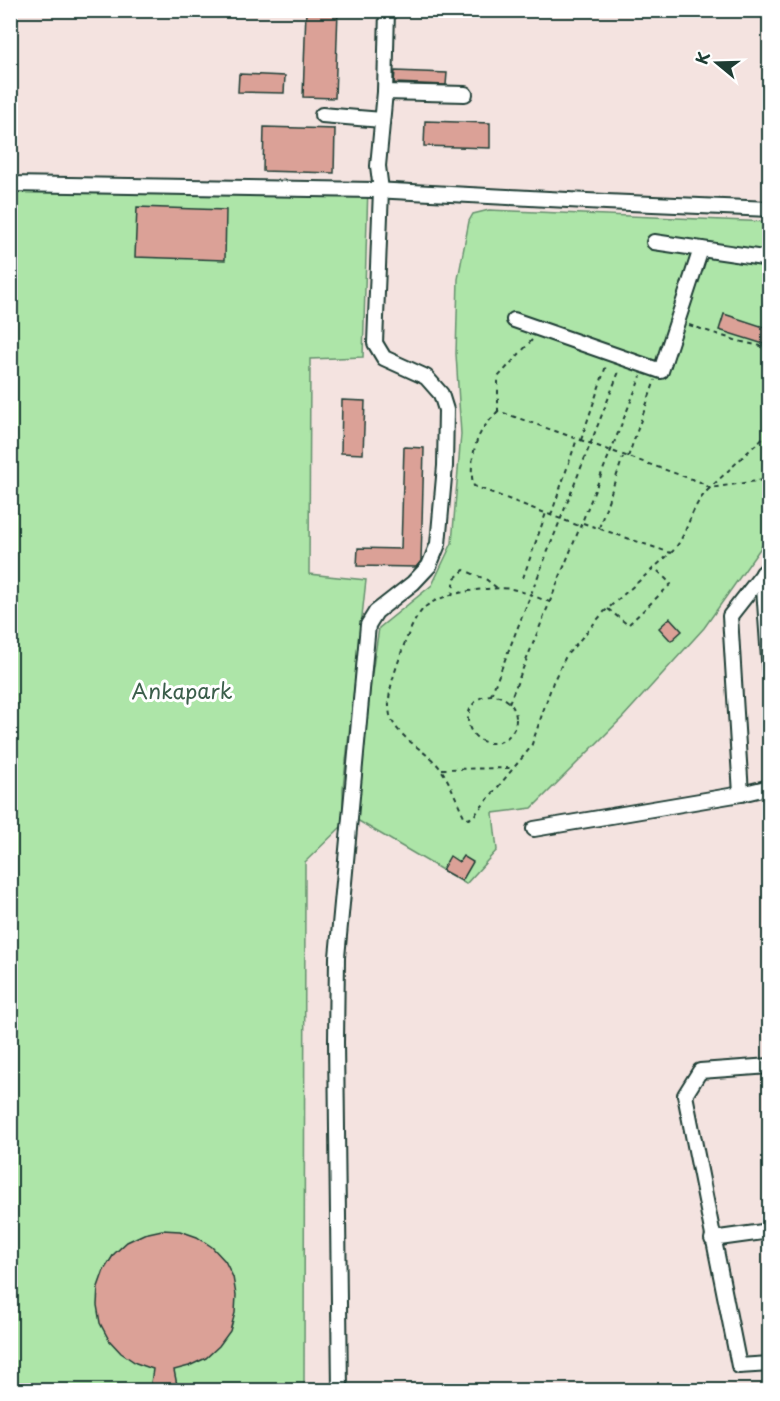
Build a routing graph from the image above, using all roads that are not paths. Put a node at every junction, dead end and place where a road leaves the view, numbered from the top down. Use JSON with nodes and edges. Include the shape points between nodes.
{"nodes":[{"id":1,"x":387,"y":10,"type":"edge"},
{"id":2,"x":385,"y":92,"type":"junction"},
{"id":3,"x":465,"y":94,"type":"dead end"},
{"id":4,"x":322,"y":115,"type":"dead end"},
{"id":5,"x":382,"y":120,"type":"junction"},
{"id":6,"x":10,"y":184,"type":"edge"},
{"id":7,"x":381,"y":190,"type":"junction"},
{"id":8,"x":770,"y":209,"type":"edge"},
{"id":9,"x":654,"y":242,"type":"dead end"},
{"id":10,"x":701,"y":249,"type":"junction"},
{"id":11,"x":770,"y":259,"type":"edge"},
{"id":12,"x":514,"y":320,"type":"dead end"},
{"id":13,"x":766,"y":569,"type":"edge"},
{"id":14,"x":770,"y":674,"type":"edge"},
{"id":15,"x":770,"y":787,"type":"edge"},
{"id":16,"x":741,"y":794,"type":"junction"},
{"id":17,"x":534,"y":830,"type":"dead end"},
{"id":18,"x":770,"y":1066,"type":"edge"},
{"id":19,"x":770,"y":1231,"type":"edge"},
{"id":20,"x":712,"y":1239,"type":"junction"},
{"id":21,"x":770,"y":1364,"type":"edge"},
{"id":22,"x":340,"y":1390,"type":"edge"}],
"edges":[{"from":1,"to":2,"type":"street"},
{"from":2,"to":3,"type":"street"},
{"from":2,"to":5,"type":"street"},
{"from":4,"to":5,"type":"street"},
{"from":5,"to":7,"type":"street","via":[[378,166]]},
{"from":6,"to":7,"type":"street"},
{"from":7,"to":8,"type":"street"},
{"from":7,"to":22,"type":"street","via":[[375,344],[384,358],[426,377],[441,394],[446,410],[445,466],[438,544],[429,566],[376,612],[368,626],[338,957]]},
{"from":9,"to":10,"type":"street"},
{"from":10,"to":11,"type":"street"},
{"from":10,"to":12,"type":"street","via":[[660,370]]},
{"from":13,"to":14,"type":"street"},
{"from":13,"to":16,"type":"street","via":[[729,616]]},
{"from":15,"to":16,"type":"street"},
{"from":16,"to":17,"type":"street"},
{"from":18,"to":20,"type":"street","via":[[700,1071],[685,1095]]},
{"from":19,"to":20,"type":"street"},
{"from":20,"to":21,"type":"street","via":[[739,1366]]}]}
